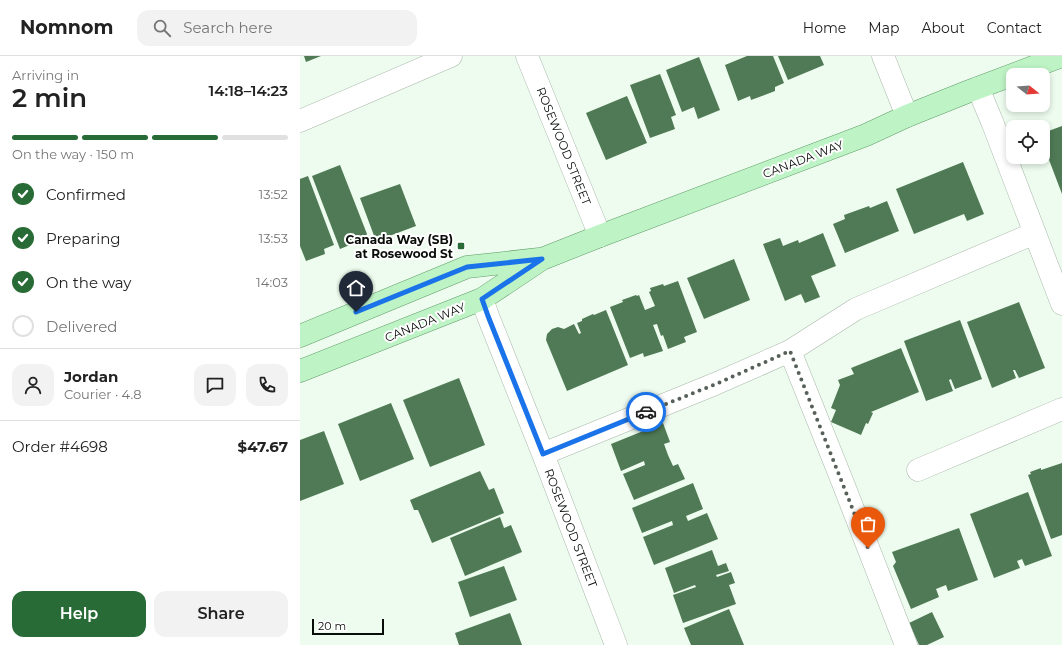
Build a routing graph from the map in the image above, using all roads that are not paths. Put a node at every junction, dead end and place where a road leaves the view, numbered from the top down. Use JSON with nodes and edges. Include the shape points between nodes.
{"nodes":[{"id":1,"x":451,"y":56,"type":"edge"},
{"id":2,"x":527,"y":56,"type":"edge"},
{"id":3,"x":883,"y":56,"type":"edge"},
{"id":4,"x":1062,"y":56,"type":"edge"},
{"id":5,"x":978,"y":88,"type":"junction"},
{"id":6,"x":907,"y":116,"type":"junction"},
{"id":7,"x":300,"y":121,"type":"edge"},
{"id":8,"x":1035,"y":233,"type":"junction"},
{"id":9,"x":600,"y":236,"type":"junction"},
{"id":10,"x":542,"y":259,"type":"junction"},
{"id":11,"x":1057,"y":274,"type":"edge"},
{"id":12,"x":482,"y":299,"type":"junction"},
{"id":13,"x":1062,"y":304,"type":"edge"},
{"id":14,"x":300,"y":336,"type":"edge"},
{"id":15,"x":790,"y":351,"type":"junction"},
{"id":16,"x":300,"y":371,"type":"edge"},
{"id":17,"x":1062,"y":409,"type":"edge"},
{"id":18,"x":543,"y":454,"type":"junction"},
{"id":19,"x":918,"y":470,"type":"dead end"},
{"id":20,"x":616,"y":645,"type":"edge"},
{"id":21,"x":906,"y":645,"type":"edge"}],
"edges":[{"from":1,"to":7,"type":"street"},
{"from":2,"to":9,"type":"street","name":"ROSEWOOD STREET"},
{"from":3,"to":6,"type":"street"},
{"from":4,"to":5,"type":"main road","name":"CANADA WAY"},
{"from":5,"to":6,"type":"main road","name":"CANADA WAY"},
{"from":5,"to":8,"type":"street"},
{"from":6,"to":9,"type":"main road","name":"CANADA WAY","via":[[866,135]]},
{"from":8,"to":11,"type":"street"},
{"from":8,"to":15,"type":"street","via":[[856,309]]},
{"from":9,"to":10,"type":"main road","name":"CANADA WAY"},
{"from":10,"to":12,"type":"main road","name":"CANADA WAY"},
{"from":10,"to":14,"type":"main road","name":"CANADA WAY","via":[[467,267]]},
{"from":11,"to":13,"type":"street"},
{"from":12,"to":16,"type":"main road","name":"CANADA WAY"},
{"from":12,"to":18,"type":"street","name":"ROSEWOOD STREET"},
{"from":15,"to":18,"type":"street"},
{"from":15,"to":21,"type":"street"},
{"from":17,"to":19,"type":"street"},
{"from":18,"to":20,"type":"street","name":"ROSEWOOD STREET"}]}
